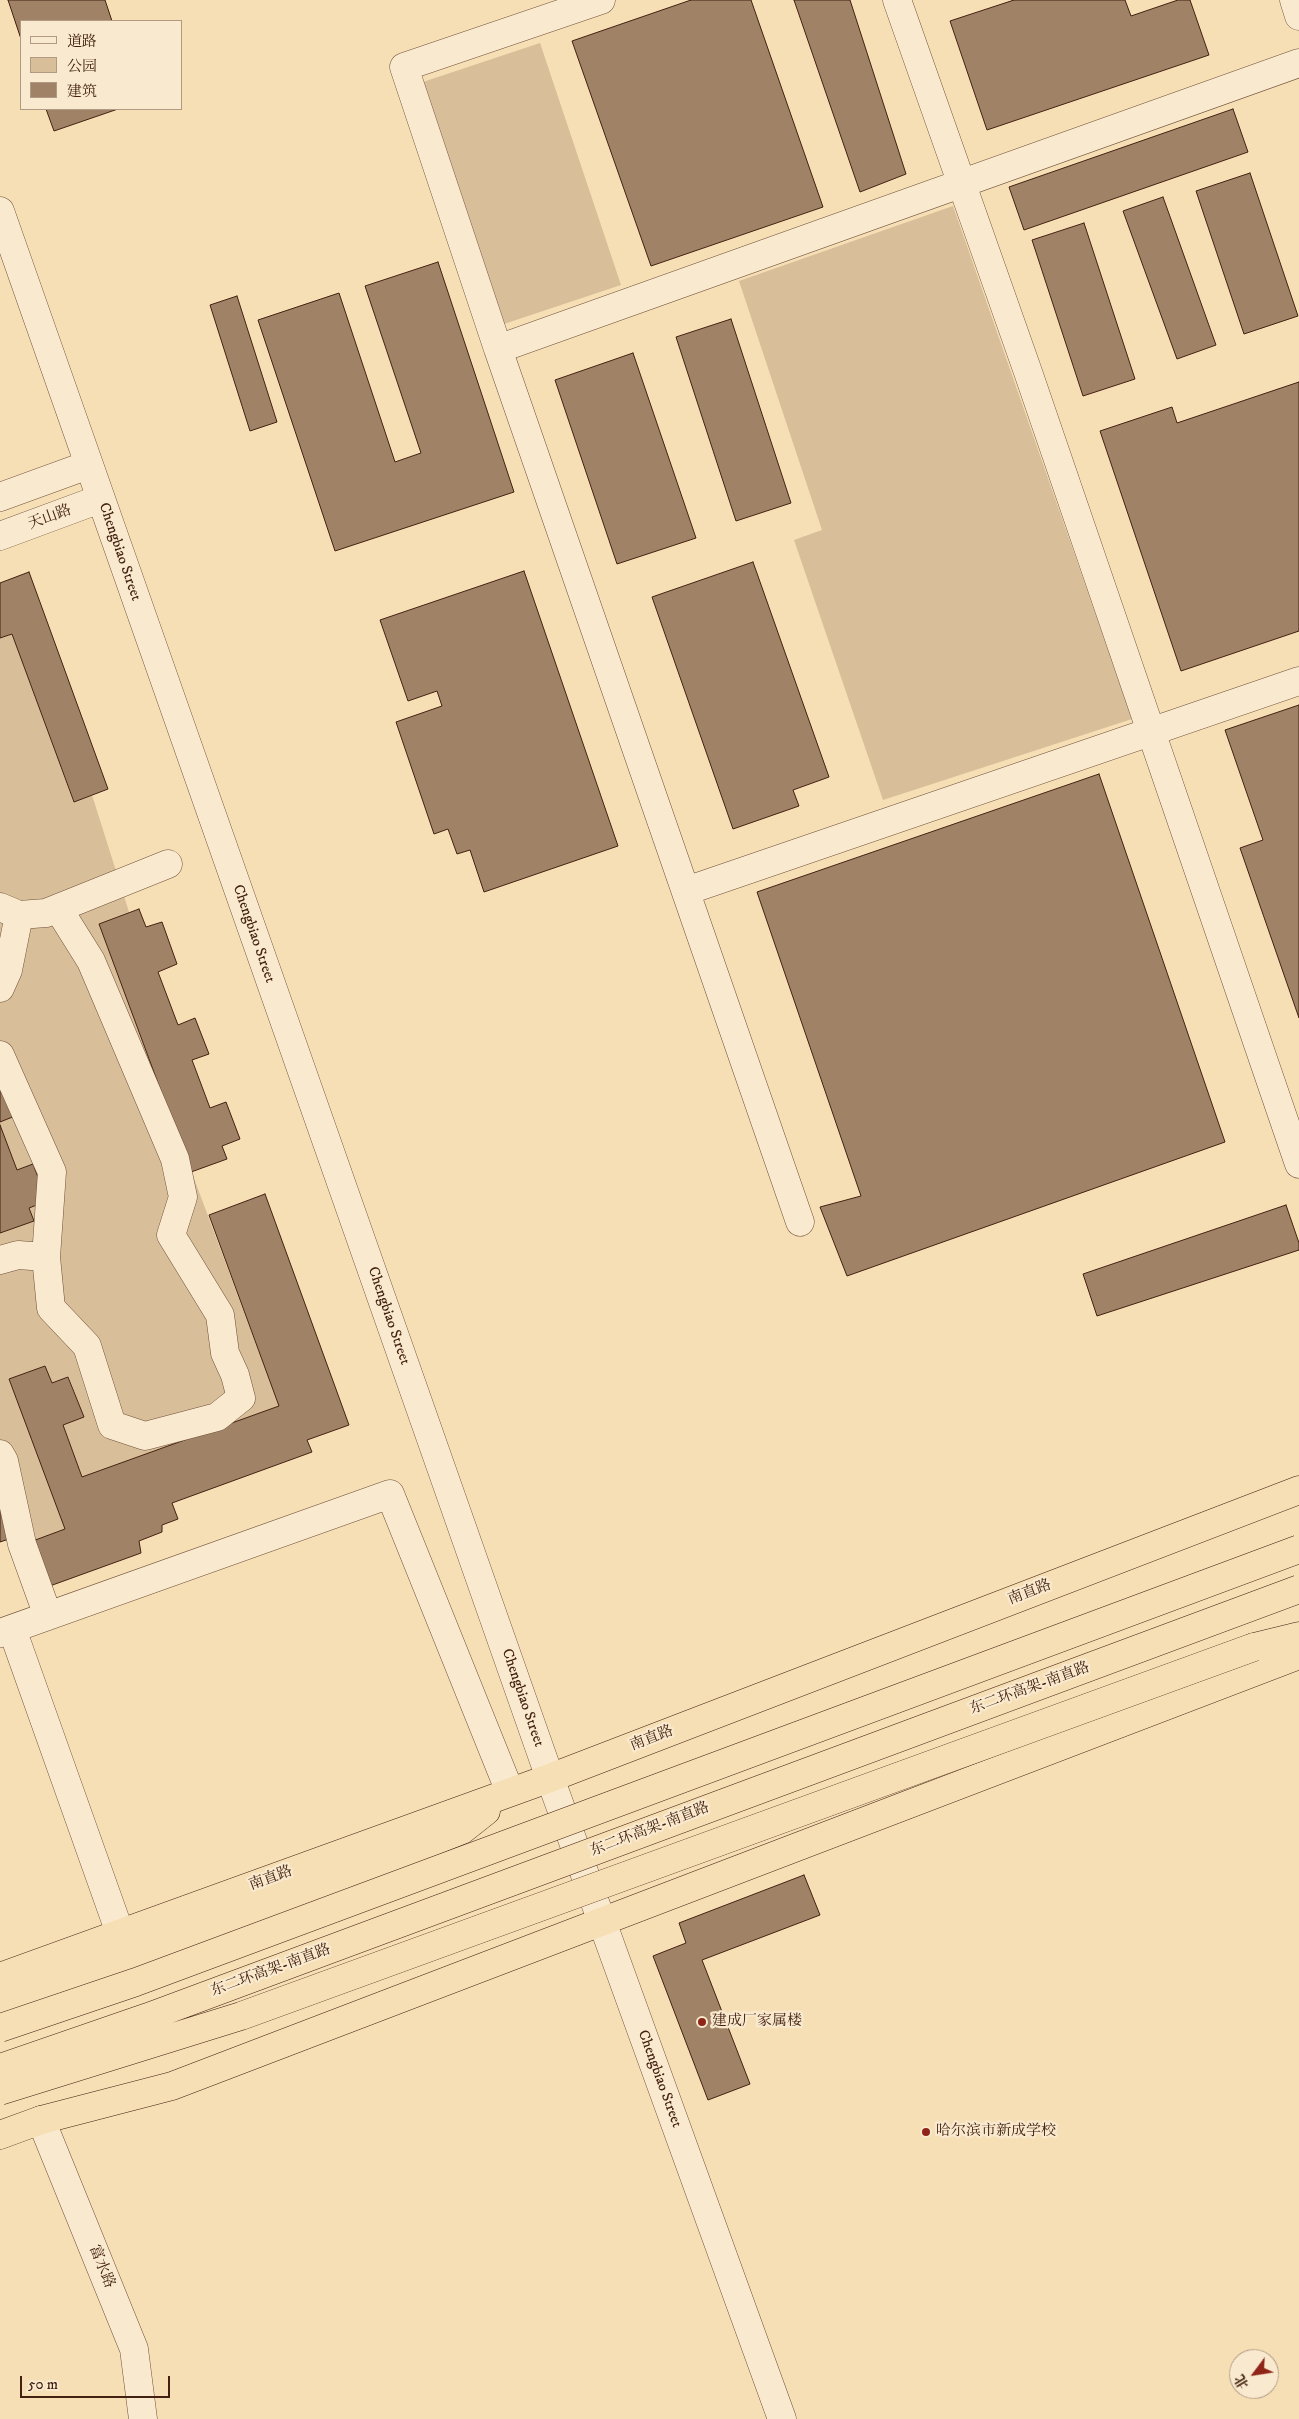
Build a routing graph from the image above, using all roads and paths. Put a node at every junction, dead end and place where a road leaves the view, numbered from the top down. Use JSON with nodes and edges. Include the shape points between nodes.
{"nodes":[{"id":1,"x":601,"y":0,"type":"edge"},
{"id":2,"x":897,"y":0,"type":"edge"},
{"id":3,"x":1294,"y":0,"type":"edge"},
{"id":4,"x":1299,"y":16,"type":"edge"},
{"id":5,"x":1299,"y":63,"type":"edge"},
{"id":6,"x":961,"y":183,"type":"junction"},
{"id":7,"x":0,"y":211,"type":"edge"},
{"id":8,"x":498,"y":349,"type":"junction"},
{"id":9,"x":88,"y":465,"type":"junction"},
{"id":10,"x":0,"y":497,"type":"edge"},
{"id":11,"x":100,"y":499,"type":"junction"},
{"id":12,"x":0,"y":536,"type":"edge"},
{"id":13,"x":1299,"y":681,"type":"edge"},
{"id":14,"x":1151,"y":731,"type":"junction"},
{"id":15,"x":168,"y":864,"type":"dead end"},
{"id":16,"x":686,"y":891,"type":"junction"},
{"id":17,"x":10,"y":911,"type":"edge"},
{"id":18,"x":61,"y":913,"type":"dead end"},
{"id":19,"x":0,"y":988,"type":"edge"},
{"id":20,"x":0,"y":1055,"type":"edge"},
{"id":21,"x":1299,"y":1164,"type":"edge"},
{"id":22,"x":800,"y":1222,"type":"dead end"},
{"id":23,"x":46,"y":1257,"type":"junction"},
{"id":24,"x":0,"y":1260,"type":"edge"},
{"id":25,"x":0,"y":1454,"type":"edge"},
{"id":26,"x":1299,"y":1490,"type":"edge"},
{"id":27,"x":1299,"y":1549,"type":"edge"},
{"id":28,"x":1299,"y":1589,"type":"edge"},
{"id":29,"x":48,"y":1616,"type":"junction"},
{"id":30,"x":6,"y":1631,"type":"edge"},
{"id":31,"x":1299,"y":1636,"type":"edge"},
{"id":32,"x":1299,"y":1655,"type":"edge"},
{"id":33,"x":550,"y":1778,"type":"junction"},
{"id":34,"x":510,"y":1792,"type":"junction"},
{"id":35,"x":603,"y":1922,"type":"junction"},
{"id":36,"x":120,"y":1933,"type":"junction"},
{"id":37,"x":0,"y":1977,"type":"edge"},
{"id":38,"x":0,"y":2002,"type":"edge"},
{"id":39,"x":0,"y":2028,"type":"edge"},
{"id":40,"x":0,"y":2068,"type":"edge"},
{"id":41,"x":0,"y":2092,"type":"edge"},
{"id":42,"x":42,"y":2120,"type":"junction"},
{"id":43,"x":0,"y":2135,"type":"edge"},
{"id":44,"x":143,"y":2419,"type":"edge"},
{"id":45,"x":782,"y":2419,"type":"edge"}],
"edges":[{"from":1,"to":8,"type":"street","via":[[404,67]]},
{"from":2,"to":6,"type":"street"},
{"from":3,"to":4,"type":"street"},
{"from":5,"to":6,"type":"street"},
{"from":6,"to":8,"type":"street"},
{"from":6,"to":14,"type":"street"},
{"from":7,"to":9,"type":"street","name":"Chengbiao Street"},
{"from":8,"to":16,"type":"street"},
{"from":9,"to":10,"type":"street"},
{"from":9,"to":11,"type":"street","name":"Chengbiao Street"},
{"from":11,"to":12,"type":"street","name":"天山路"},
{"from":11,"to":33,"type":"street","name":"Chengbiao Street"},
{"from":13,"to":14,"type":"street"},
{"from":14,"to":16,"type":"street"},
{"from":14,"to":21,"type":"street"},
{"from":15,"to":17,"type":"street","via":[[46,913]]},
{"from":16,"to":22,"type":"street"},
{"from":17,"to":19,"type":"street","via":[[8,970]]},
{"from":18,"to":23,"type":"street","via":[[91,960],[175,1159],[183,1197],[171,1236],[220,1315],[225,1353],[241,1398],[217,1417],[145,1436],[112,1425],[87,1346],[52,1308]]},
{"from":20,"to":23,"type":"street","via":[[52,1172]]},
{"from":23,"to":24,"type":"street","via":[[18,1255]]},
{"from":25,"to":29,"type":"street","via":[[22,1544]]},
{"from":26,"to":33,"type":"highway","name":"南直路"},
{"from":27,"to":39,"type":"highway","bridge":true,"via":[[146,1978]]},
{"from":28,"to":40,"type":"highway","name":"东二环高架-南直路","bridge":true,"via":[[166,2010]]},
{"from":29,"to":30,"type":"street"},
{"from":29,"to":34,"type":"street","via":[[390,1494]]},
{"from":30,"to":36,"type":"street"},
{"from":31,"to":41,"type":"highway","bridge":true,"via":[[1254,1647],[241,2016]]},
{"from":32,"to":35,"type":"highway"},
{"from":33,"to":34,"type":"highway","name":"南直路"},
{"from":33,"to":35,"type":"street","name":"Chengbiao Street"},
{"from":34,"to":36,"type":"highway","name":"南直路"},
{"from":34,"to":38,"type":"highway","via":[[462,1830],[357,1872]]},
{"from":35,"to":42,"type":"highway","via":[[172,2086]]},
{"from":35,"to":45,"type":"street","name":"Chengbiao Street"},
{"from":36,"to":37,"type":"highway","name":"南直路"},
{"from":42,"to":43,"type":"highway"},
{"from":42,"to":44,"type":"street","name":"富水路","via":[[134,2349]]}]}
